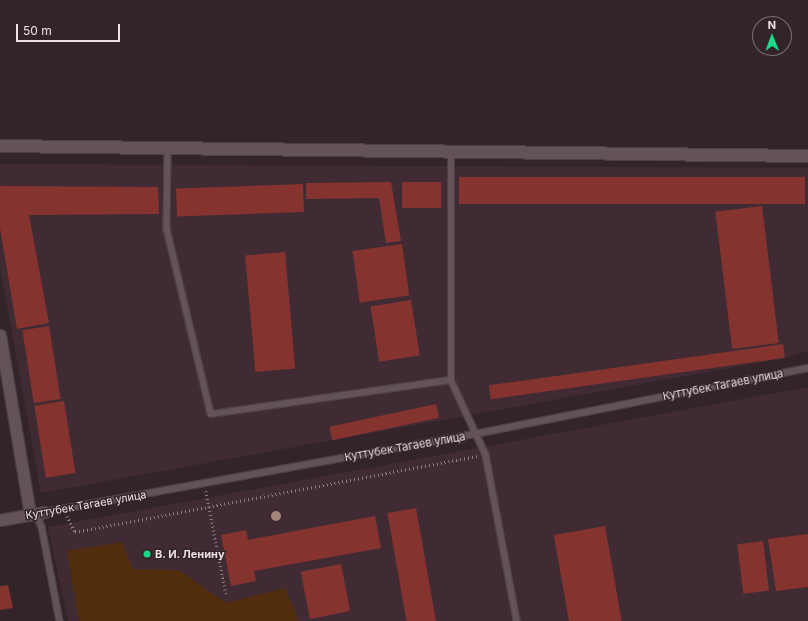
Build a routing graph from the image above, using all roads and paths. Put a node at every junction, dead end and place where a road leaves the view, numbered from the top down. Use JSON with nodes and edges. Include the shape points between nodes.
{"nodes":[{"id":1,"x":0,"y":146,"type":"edge"},
{"id":2,"x":168,"y":148,"type":"junction"},
{"id":3,"x":451,"y":152,"type":"junction"},
{"id":4,"x":808,"y":156,"type":"edge"},
{"id":5,"x":0,"y":335,"type":"edge"},
{"id":6,"x":808,"y":368,"type":"edge"},
{"id":7,"x":451,"y":380,"type":"junction"},
{"id":8,"x":475,"y":434,"type":"junction"},
{"id":9,"x":486,"y":455,"type":"junction"},
{"id":10,"x":204,"y":483,"type":"junction"},
{"id":11,"x":209,"y":506,"type":"junction"},
{"id":12,"x":63,"y":509,"type":"junction"},
{"id":13,"x":37,"y":513,"type":"junction"},
{"id":14,"x":0,"y":520,"type":"edge"},
{"id":15,"x":226,"y":594,"type":"dead end"},
{"id":16,"x":60,"y":621,"type":"edge"},
{"id":17,"x":517,"y":621,"type":"edge"}],
"edges":[{"from":1,"to":2,"type":"street"},
{"from":2,"to":3,"type":"street"},
{"from":2,"to":7,"type":"lane","via":[[167,229],[211,414]]},
{"from":3,"to":4,"type":"street"},
{"from":3,"to":7,"type":"lane"},
{"from":5,"to":13,"type":"street"},
{"from":6,"to":8,"type":"lane","name":"Куттубек Тагаев улица"},
{"from":7,"to":8,"type":"lane"},
{"from":8,"to":9,"type":"lane"},
{"from":8,"to":10,"type":"lane","name":"Куттубек Тагаев улица"},
{"from":9,"to":11,"type":"path"},
{"from":9,"to":17,"type":"lane"},
{"from":10,"to":11,"type":"path"},
{"from":10,"to":12,"type":"lane","name":"Куттубек Тагаев улица"},
{"from":11,"to":12,"type":"path","via":[[75,532]]},
{"from":11,"to":15,"type":"path"},
{"from":12,"to":13,"type":"lane","name":"Куттубек Тагаев улица"},
{"from":13,"to":14,"type":"street","name":"Куттубек Тагаев улица"},
{"from":13,"to":16,"type":"lane"}]}
